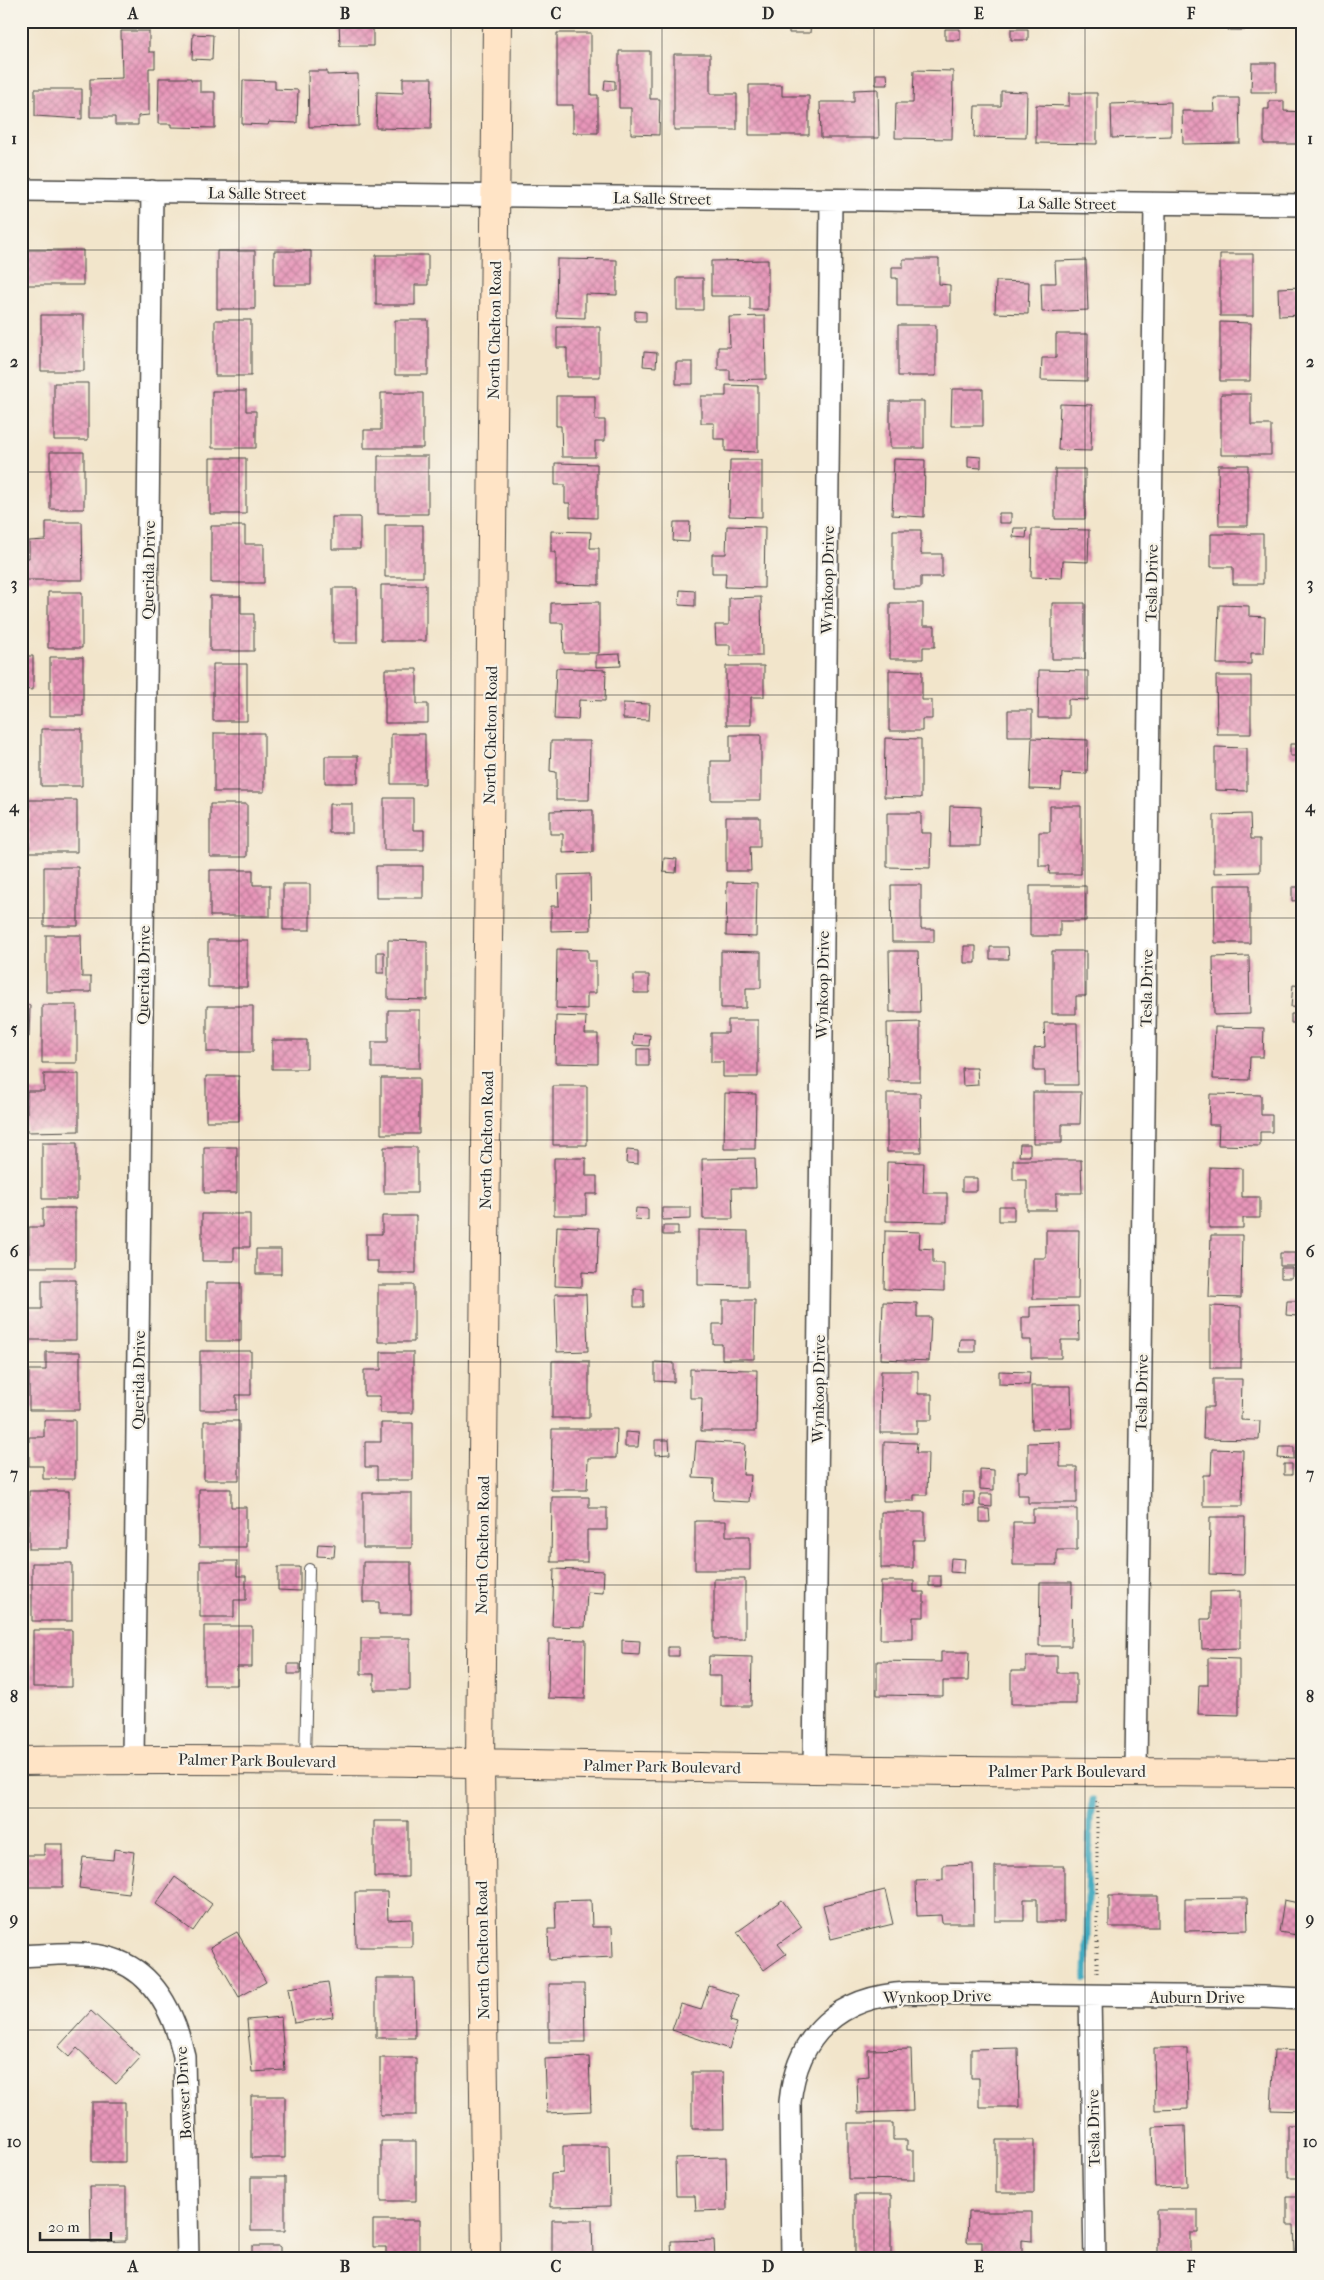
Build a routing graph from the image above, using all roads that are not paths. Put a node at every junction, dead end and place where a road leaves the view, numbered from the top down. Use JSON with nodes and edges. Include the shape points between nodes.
{"nodes":[{"id":1,"x":497,"y":21,"type":"edge"},
{"id":2,"x":21,"y":190,"type":"edge"},
{"id":3,"x":152,"y":191,"type":"junction"},
{"id":4,"x":495,"y":196,"type":"junction"},
{"id":5,"x":831,"y":200,"type":"junction"},
{"id":6,"x":1156,"y":204,"type":"junction"},
{"id":7,"x":1303,"y":205,"type":"edge"},
{"id":8,"x":309,"y":1569,"type":"dead end"},
{"id":9,"x":133,"y":1759,"type":"junction"},
{"id":10,"x":304,"y":1760,"type":"junction"},
{"id":11,"x":21,"y":1761,"type":"edge"},
{"id":12,"x":480,"y":1762,"type":"junction"},
{"id":13,"x":814,"y":1769,"type":"junction"},
{"id":14,"x":1136,"y":1772,"type":"junction"},
{"id":15,"x":1303,"y":1773,"type":"edge"},
{"id":16,"x":21,"y":1956,"type":"edge"},
{"id":17,"x":1094,"y":1996,"type":"junction"},
{"id":18,"x":1303,"y":1999,"type":"edge"},
{"id":19,"x":188,"y":2259,"type":"edge"},
{"id":20,"x":486,"y":2259,"type":"edge"},
{"id":21,"x":792,"y":2259,"type":"edge"},
{"id":22,"x":1095,"y":2259,"type":"edge"}],
"edges":[{"from":1,"to":4,"type":"main road","name":"North Chelton Road"},
{"from":2,"to":3,"type":"street","name":"La Salle Street"},
{"from":3,"to":4,"type":"street","name":"La Salle Street"},
{"from":3,"to":9,"type":"street","name":"Querida Drive"},
{"from":4,"to":5,"type":"street","name":"La Salle Street"},
{"from":4,"to":12,"type":"main road","name":"North Chelton Road"},
{"from":5,"to":6,"type":"street","name":"La Salle Street"},
{"from":5,"to":13,"type":"street","name":"Wynkoop Drive"},
{"from":6,"to":7,"type":"street","name":"La Salle Street"},
{"from":6,"to":14,"type":"street","name":"Tesla Drive"},
{"from":8,"to":10,"type":"lane"},
{"from":9,"to":10,"type":"main road","name":"Palmer Park Boulevard"},
{"from":9,"to":11,"type":"main road","name":"Palmer Park Boulevard"},
{"from":10,"to":12,"type":"main road","name":"Palmer Park Boulevard"},
{"from":12,"to":13,"type":"main road","name":"Palmer Park Boulevard"},
{"from":12,"to":20,"type":"main road","name":"North Chelton Road"},
{"from":13,"to":14,"type":"main road","name":"Palmer Park Boulevard"},
{"from":14,"to":15,"type":"main road","name":"Palmer Park Boulevard"},
{"from":16,"to":19,"type":"street","name":"Bowser Drive","via":[[105,1956],[129,1965],[145,1977],[169,2009],[184,2056]]},
{"from":17,"to":18,"type":"street","name":"Auburn Drive"},
{"from":17,"to":21,"type":"street","name":"Wynkoop Drive","via":[[886,1994],[867,1998],[826,2022],[801,2058],[792,2080]]},
{"from":17,"to":22,"type":"street","name":"Tesla Drive"}]}
